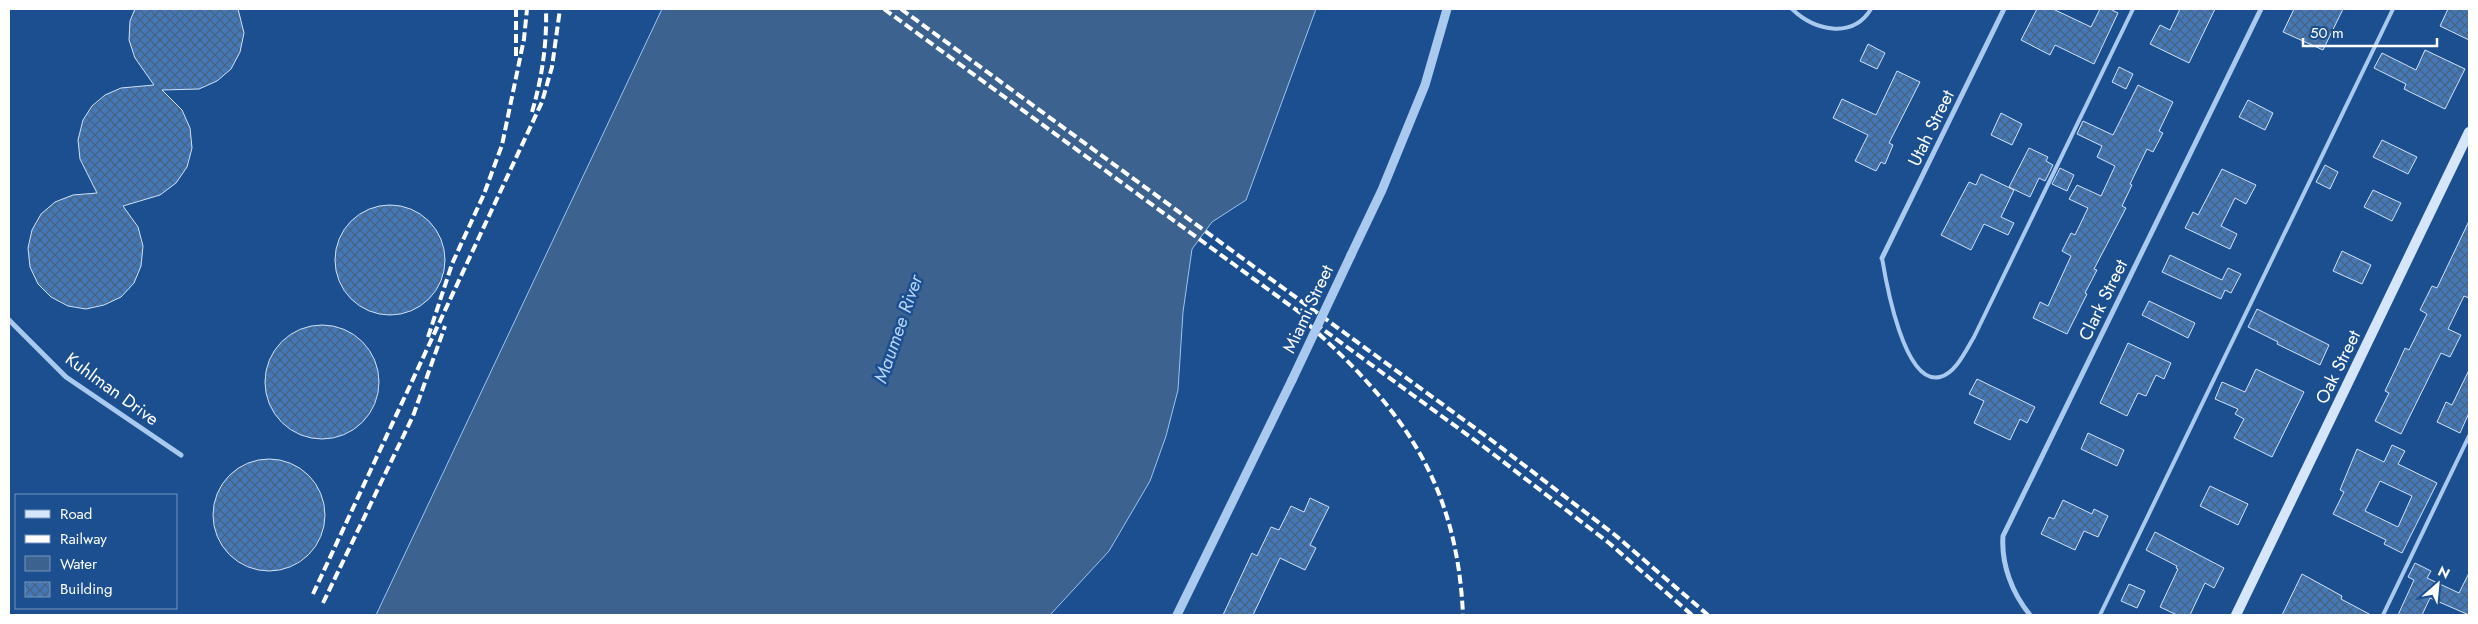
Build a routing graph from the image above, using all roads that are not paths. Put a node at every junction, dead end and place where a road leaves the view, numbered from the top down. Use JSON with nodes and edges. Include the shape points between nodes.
{"nodes":[{"id":1,"x":1448,"y":9,"type":"edge"},
{"id":2,"x":1792,"y":9,"type":"edge"},
{"id":3,"x":1871,"y":9,"type":"edge"},
{"id":4,"x":2004,"y":9,"type":"edge"},
{"id":5,"x":2133,"y":9,"type":"edge"},
{"id":6,"x":2262,"y":9,"type":"edge"},
{"id":7,"x":2393,"y":9,"type":"edge"},
{"id":8,"x":2469,"y":132,"type":"edge"},
{"id":9,"x":1882,"y":258,"type":"joint"},
{"id":10,"x":9,"y":320,"type":"edge"},
{"id":11,"x":2469,"y":436,"type":"edge"},
{"id":12,"x":181,"y":455,"type":"dead end"},
{"id":13,"x":1178,"y":615,"type":"edge"},
{"id":14,"x":2030,"y":615,"type":"edge"},
{"id":15,"x":2100,"y":615,"type":"edge"},
{"id":16,"x":2236,"y":615,"type":"edge"},
{"id":17,"x":2383,"y":615,"type":"edge"}],
"edges":[{"from":1,"to":13,"type":"street","name":"Miami Street","bridge":true,"via":[[1426,85],[1382,190]]},
{"from":2,"to":3,"type":"lane","via":[[1816,25],[1844,29],[1857,24]]},
{"from":4,"to":9,"type":"street","name":"Utah Street"},
{"from":5,"to":9,"type":"lane","via":[[1974,337],[1960,360],[1940,377],[1928,377],[1920,372],[1911,358],[1894,313]]},
{"from":6,"to":14,"type":"street","name":"Clark Street","via":[[2003,536],[2005,566],[2023,607]]},
{"from":7,"to":15,"type":"lane"},
{"from":8,"to":16,"type":"main road","name":"Oak Street"},
{"from":10,"to":12,"type":"street","name":"Kuhlman Drive","via":[[66,377]]},
{"from":11,"to":17,"type":"lane"}]}
